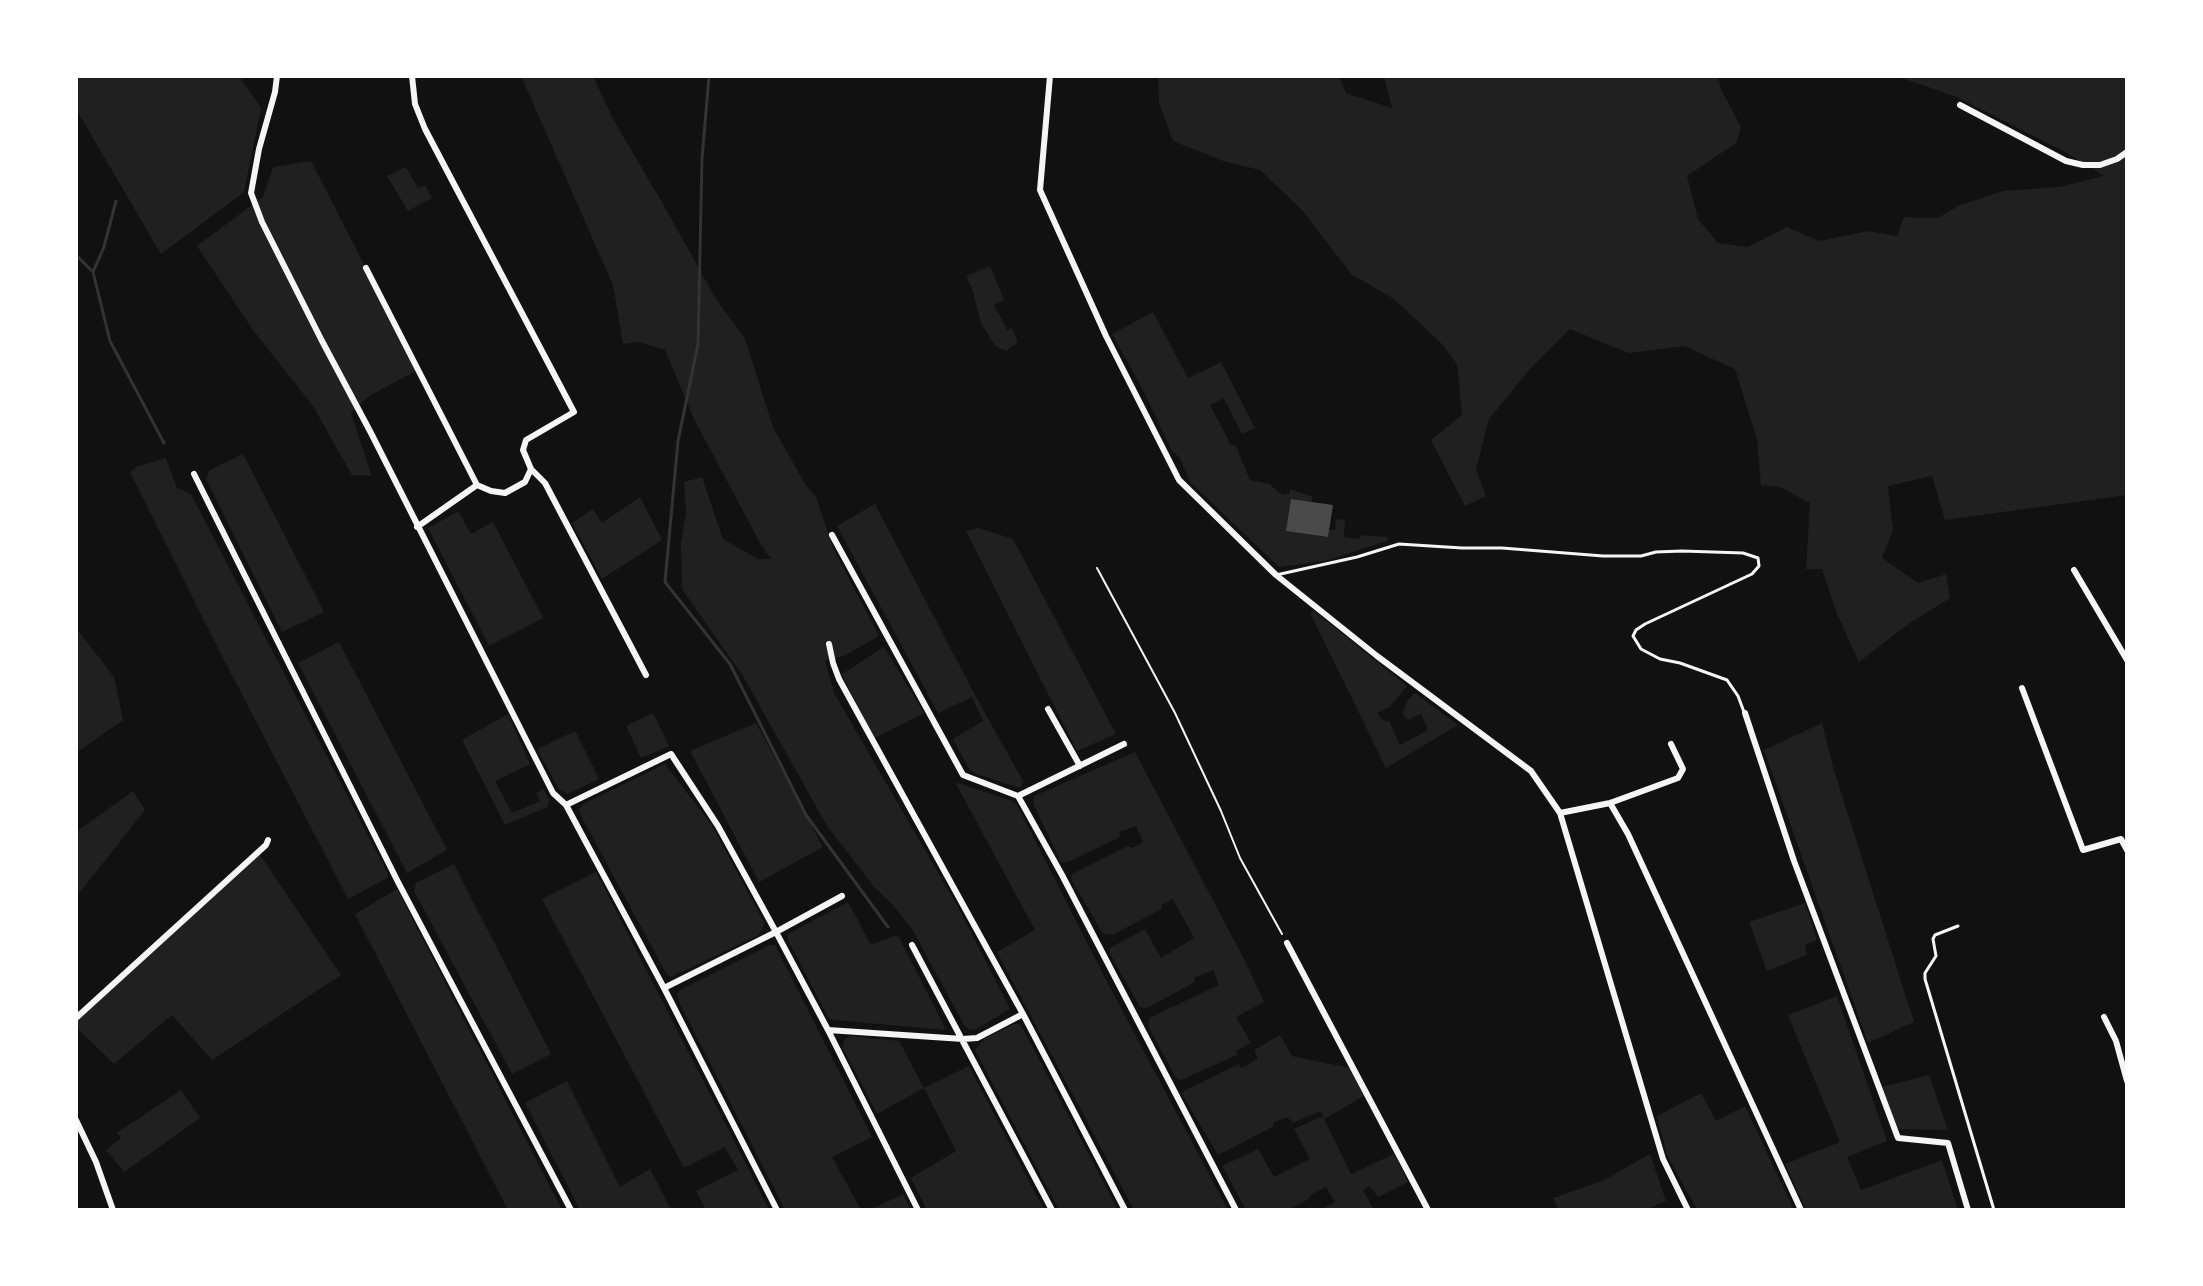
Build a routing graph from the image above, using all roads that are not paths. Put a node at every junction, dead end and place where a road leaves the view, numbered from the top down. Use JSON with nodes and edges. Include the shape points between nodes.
{"nodes":[{"id":1,"x":277,"y":76,"type":"edge"},
{"id":2,"x":412,"y":76,"type":"edge"},
{"id":3,"x":1050,"y":76,"type":"edge"},
{"id":4,"x":1960,"y":105,"type":"dead end"},
{"id":5,"x":2127,"y":152,"type":"edge"},
{"id":6,"x":366,"y":268,"type":"dead end"},
{"id":7,"x":531,"y":469,"type":"junction"},
{"id":8,"x":194,"y":474,"type":"dead end"},
{"id":9,"x":477,"y":485,"type":"junction"},
{"id":10,"x":417,"y":527,"type":"junction"},
{"id":11,"x":832,"y":535,"type":"dead end"},
{"id":12,"x":2074,"y":570,"type":"dead end"},
{"id":13,"x":1276,"y":575,"type":"junction"},
{"id":14,"x":829,"y":644,"type":"dead end"},
{"id":15,"x":2127,"y":660,"type":"edge"},
{"id":16,"x":646,"y":675,"type":"dead end"},
{"id":17,"x":2022,"y":688,"type":"dead end"},
{"id":18,"x":1048,"y":709,"type":"dead end"},
{"id":19,"x":1745,"y":713,"type":"joint"},
{"id":20,"x":1124,"y":744,"type":"dead end"},
{"id":21,"x":1671,"y":744,"type":"dead end"},
{"id":22,"x":1080,"y":766,"type":"junction"},
{"id":23,"x":1018,"y":796,"type":"junction"},
{"id":24,"x":1610,"y":803,"type":"junction"},
{"id":25,"x":566,"y":805,"type":"junction"},
{"id":26,"x":1560,"y":813,"type":"junction"},
{"id":27,"x":268,"y":840,"type":"dead end"},
{"id":28,"x":2127,"y":850,"type":"edge"},
{"id":29,"x":842,"y":896,"type":"dead end"},
{"id":30,"x":1958,"y":926,"type":"dead end"},
{"id":31,"x":776,"y":932,"type":"junction"},
{"id":32,"x":1287,"y":943,"type":"road end"},
{"id":33,"x":912,"y":945,"type":"dead end"},
{"id":34,"x":664,"y":988,"type":"junction"},
{"id":35,"x":1023,"y":1014,"type":"junction"},
{"id":36,"x":2104,"y":1017,"type":"dead end"},
{"id":37,"x":76,"y":1018,"type":"edge"},
{"id":38,"x":828,"y":1030,"type":"junction"},
{"id":39,"x":963,"y":1039,"type":"junction"},
{"id":40,"x":2127,"y":1081,"type":"edge"},
{"id":41,"x":76,"y":1120,"type":"edge"},
{"id":42,"x":113,"y":1210,"type":"edge"},
{"id":43,"x":571,"y":1210,"type":"edge"},
{"id":44,"x":777,"y":1210,"type":"edge"},
{"id":45,"x":918,"y":1210,"type":"edge"},
{"id":46,"x":1052,"y":1210,"type":"edge"},
{"id":47,"x":1125,"y":1210,"type":"edge"},
{"id":48,"x":1236,"y":1210,"type":"edge"},
{"id":49,"x":1428,"y":1210,"type":"edge"},
{"id":50,"x":1688,"y":1210,"type":"edge"},
{"id":51,"x":1801,"y":1210,"type":"edge"},
{"id":52,"x":1968,"y":1210,"type":"edge"},
{"id":53,"x":1994,"y":1210,"type":"edge"}],
"edges":[{"from":1,"to":10,"type":"street","via":[[251,193]]},
{"from":2,"to":7,"type":"street","via":[[425,129],[574,412],[526,440],[523,450]]},
{"from":3,"to":13,"type":"street","via":[[1040,190],[1106,336],[1179,480]]},
{"from":4,"to":5,"type":"street","via":[[2066,161],[2100,165]]},
{"from":6,"to":9,"type":"street"},
{"from":7,"to":9,"type":"street","via":[[525,482],[505,493]]},
{"from":7,"to":16,"type":"street","via":[[545,483]]},
{"from":8,"to":43,"type":"street","via":[[398,882]]},
{"from":9,"to":10,"type":"street"},
{"from":10,"to":25,"type":"street","via":[[553,793]]},
{"from":11,"to":23,"type":"street","via":[[963,775]]},
{"from":12,"to":15,"type":"street"},
{"from":13,"to":19,"type":"lane","via":[[1399,544],[1603,556],[1743,553],[1758,558],[1752,574],[1645,624],[1633,636],[1641,649],[1660,659],[1727,680]]},
{"from":13,"to":26,"type":"street","via":[[1531,771]]},
{"from":14,"to":35,"type":"street","via":[[839,679]]},
{"from":17,"to":28,"type":"street","via":[[2083,850],[2121,839]]},
{"from":18,"to":22,"type":"street"},
{"from":19,"to":52,"type":"street","via":[[1794,861],[1898,1138],[1948,1143]]},
{"from":20,"to":22,"type":"street"},
{"from":21,"to":24,"type":"street","via":[[1683,769],[1678,778]]},
{"from":22,"to":23,"type":"street"},
{"from":23,"to":48,"type":"street"},
{"from":24,"to":26,"type":"street"},
{"from":24,"to":51,"type":"street"},
{"from":25,"to":31,"type":"street","via":[[671,754]]},
{"from":25,"to":34,"type":"street"},
{"from":26,"to":50,"type":"street","via":[[1663,1159]]},
{"from":27,"to":37,"type":"street"},
{"from":29,"to":31,"type":"street"},
{"from":30,"to":53,"type":"lane","via":[[1935,935],[1936,956],[1925,979]]},
{"from":31,"to":34,"type":"street"},
{"from":31,"to":38,"type":"street"},
{"from":32,"to":49,"type":"street"},
{"from":33,"to":39,"type":"street"},
{"from":34,"to":44,"type":"street"},
{"from":35,"to":39,"type":"street","via":[[977,1038]]},
{"from":35,"to":47,"type":"street"},
{"from":36,"to":40,"type":"street"},
{"from":38,"to":39,"type":"street"},
{"from":38,"to":45,"type":"street"},
{"from":39,"to":46,"type":"street"},
{"from":41,"to":42,"type":"street"}]}
